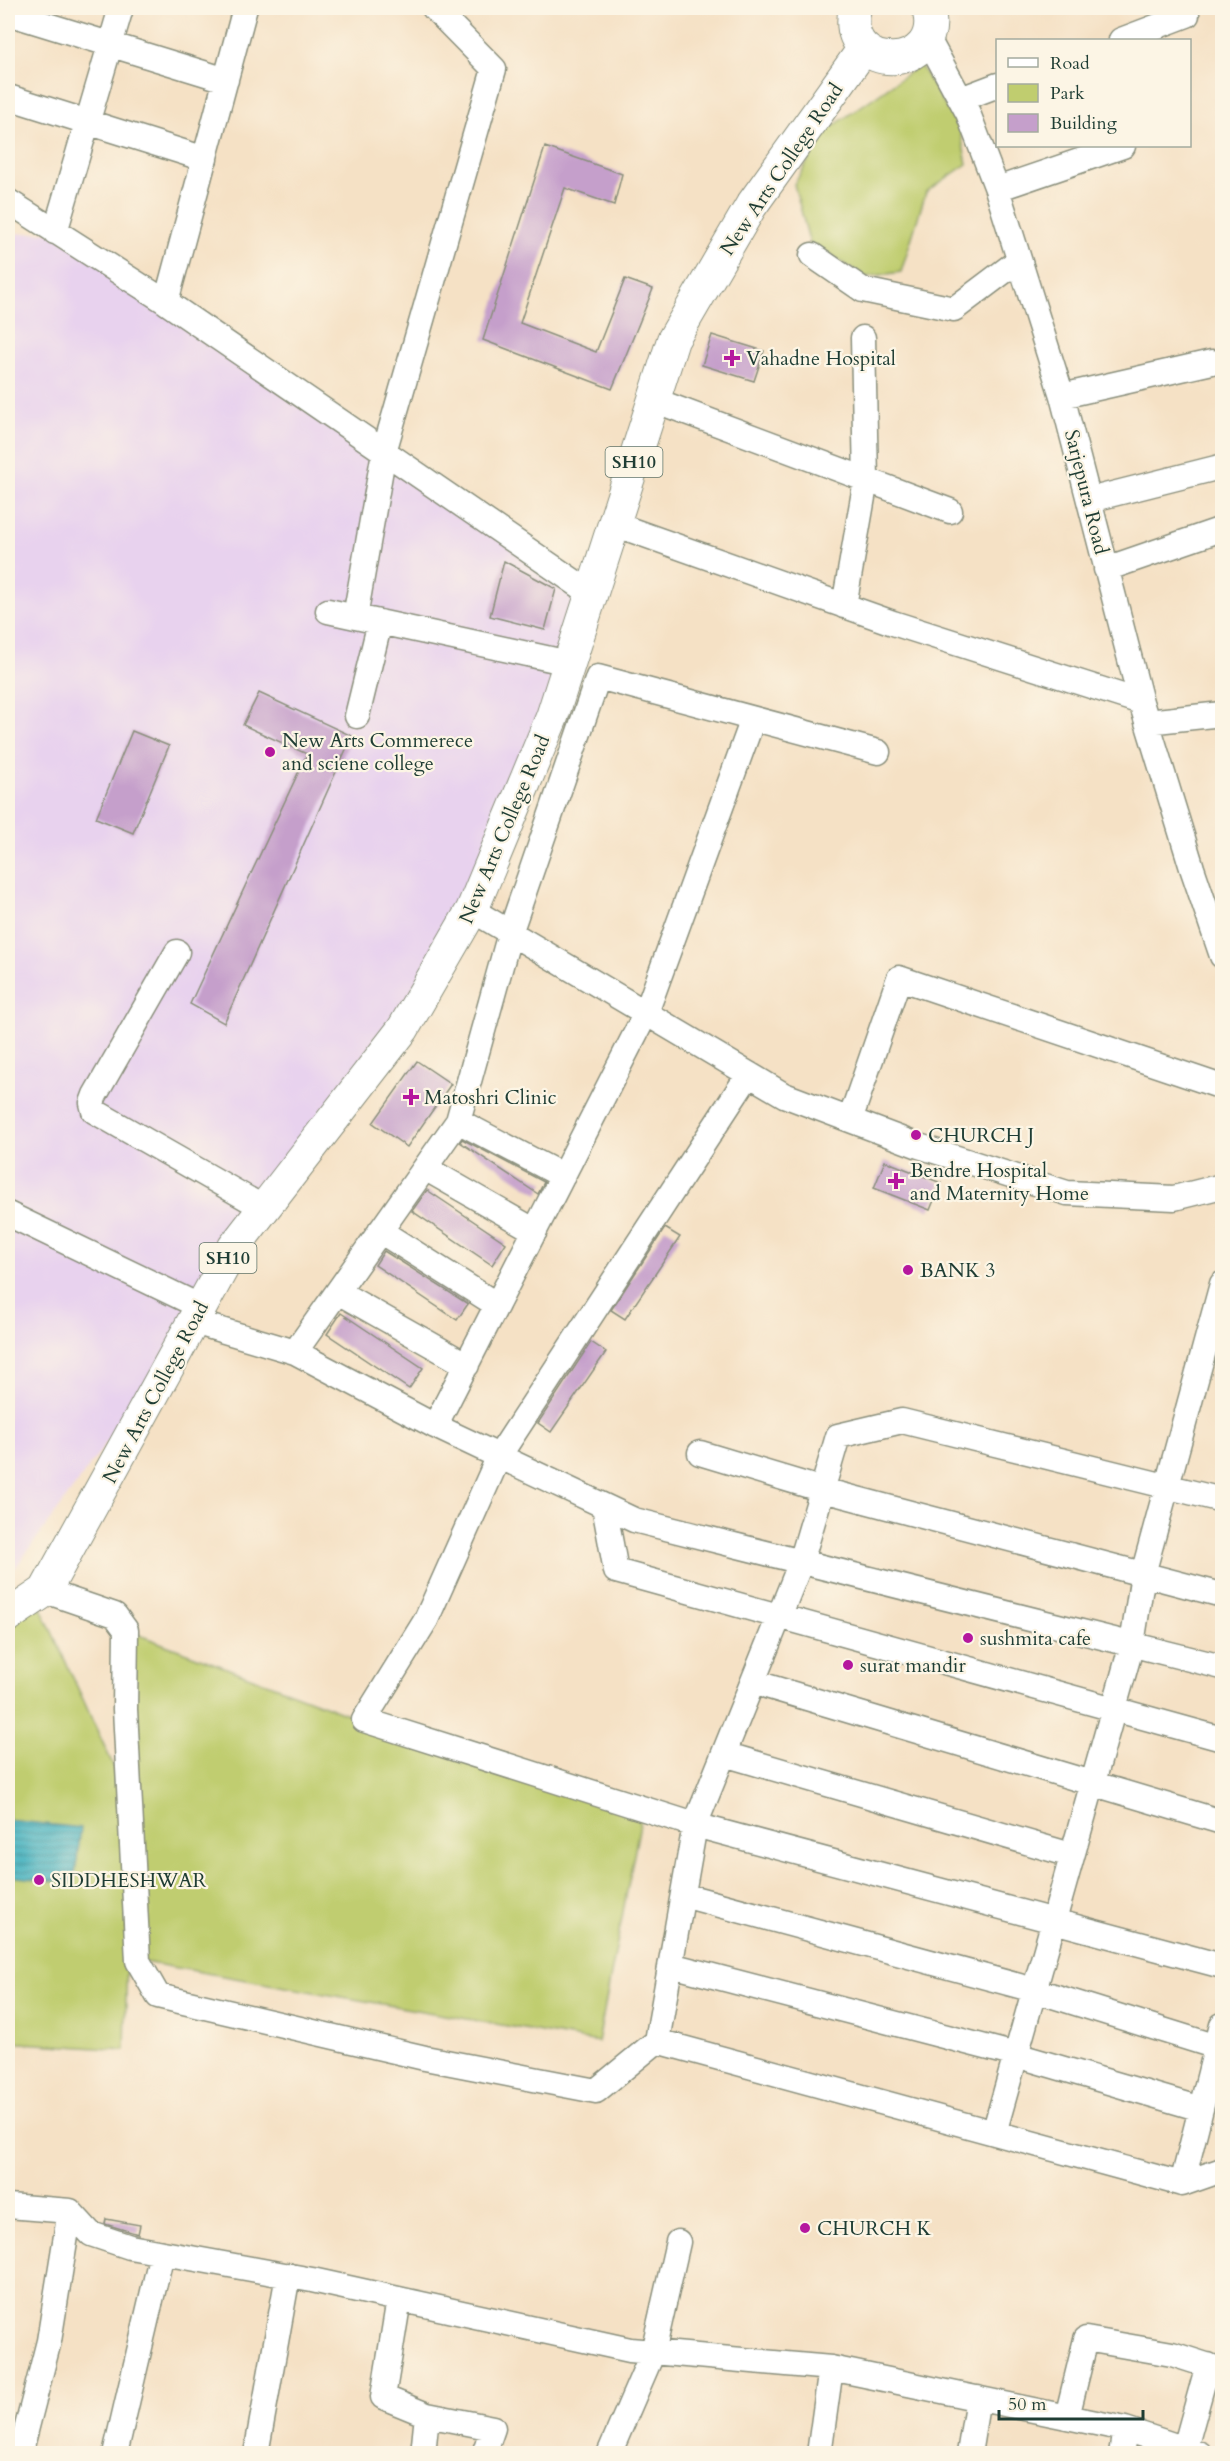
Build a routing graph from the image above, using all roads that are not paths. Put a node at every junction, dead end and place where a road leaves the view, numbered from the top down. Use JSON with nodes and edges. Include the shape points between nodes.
{"nodes":[{"id":1,"x":121,"y":8,"type":"edge"},
{"id":2,"x":245,"y":8,"type":"edge"},
{"id":3,"x":434,"y":8,"type":"edge"},
{"id":4,"x":855,"y":8,"type":"edge"},
{"id":5,"x":8,"y":10,"type":"edge"},
{"id":6,"x":1187,"y":15,"type":"dead end"},
{"id":7,"x":927,"y":22,"type":"edge"},
{"id":8,"x":1162,"y":33,"type":"edge"},
{"id":9,"x":1127,"y":39,"type":"edge"},
{"id":10,"x":110,"y":44,"type":"junction"},
{"id":11,"x":864,"y":48,"type":"junction"},
{"id":12,"x":226,"y":80,"type":"junction"},
{"id":13,"x":996,"y":86,"type":"edge"},
{"id":14,"x":8,"y":97,"type":"edge"},
{"id":15,"x":961,"y":99,"type":"junction"},
{"id":16,"x":87,"y":122,"type":"junction"},
{"id":17,"x":1120,"y":147,"type":"edge"},
{"id":18,"x":205,"y":159,"type":"junction"},
{"id":19,"x":997,"y":189,"type":"junction"},
{"id":20,"x":8,"y":201,"type":"edge"},
{"id":21,"x":55,"y":232,"type":"junction"},
{"id":22,"x":812,"y":255,"type":"dead end"},
{"id":23,"x":1019,"y":260,"type":"junction"},
{"id":24,"x":166,"y":302,"type":"junction"},
{"id":25,"x":864,"y":338,"type":"dead end"},
{"id":26,"x":1212,"y":362,"type":"dead end"},
{"id":27,"x":1062,"y":396,"type":"junction"},
{"id":28,"x":654,"y":399,"type":"junction"},
{"id":29,"x":384,"y":452,"type":"junction"},
{"id":30,"x":1220,"y":467,"type":"dead end"},
{"id":31,"x":866,"y":480,"type":"junction"},
{"id":32,"x":1089,"y":500,"type":"junction"},
{"id":33,"x":950,"y":511,"type":"dead end"},
{"id":34,"x":614,"y":524,"type":"junction"},
{"id":35,"x":1222,"y":529,"type":"edge"},
{"id":36,"x":1106,"y":569,"type":"junction"},
{"id":37,"x":592,"y":594,"type":"junction"},
{"id":38,"x":844,"y":606,"type":"junction"},
{"id":39,"x":328,"y":611,"type":"dead end"},
{"id":40,"x":355,"y":617,"type":"junction"},
{"id":41,"x":380,"y":622,"type":"junction"},
{"id":42,"x":569,"y":663,"type":"junction"},
{"id":43,"x":1144,"y":712,"type":"junction"},
{"id":44,"x":1222,"y":714,"type":"edge"},
{"id":45,"x":357,"y":716,"type":"dead end"},
{"id":46,"x":753,"y":719,"type":"junction"},
{"id":47,"x":878,"y":752,"type":"dead end"},
{"id":48,"x":472,"y":910,"type":"junction"},
{"id":49,"x":510,"y":933,"type":"junction"},
{"id":50,"x":177,"y":952,"type":"dead end"},
{"id":51,"x":1222,"y":956,"type":"edge"},
{"id":52,"x":646,"y":1013,"type":"junction"},
{"id":53,"x":749,"y":1074,"type":"junction"},
{"id":54,"x":1222,"y":1087,"type":"edge"},
{"id":55,"x":850,"y":1120,"type":"junction"},
{"id":56,"x":458,"y":1121,"type":"junction"},
{"id":57,"x":425,"y":1168,"type":"junction"},
{"id":58,"x":563,"y":1176,"type":"junction"},
{"id":59,"x":1222,"y":1186,"type":"edge"},
{"id":60,"x":264,"y":1208,"type":"junction"},
{"id":61,"x":8,"y":1214,"type":"edge"},
{"id":62,"x":380,"y":1231,"type":"junction"},
{"id":63,"x":535,"y":1231,"type":"junction"},
{"id":64,"x":1222,"y":1284,"type":"edge"},
{"id":65,"x":338,"y":1292,"type":"junction"},
{"id":66,"x":497,"y":1305,"type":"junction"},
{"id":67,"x":198,"y":1315,"type":"junction"},
{"id":68,"x":295,"y":1352,"type":"junction"},
{"id":69,"x":467,"y":1365,"type":"junction"},
{"id":70,"x":435,"y":1426,"type":"junction"},
{"id":71,"x":700,"y":1453,"type":"dead end"},
{"id":72,"x":499,"y":1456,"type":"junction"},
{"id":73,"x":1166,"y":1486,"type":"junction"},
{"id":74,"x":822,"y":1490,"type":"junction"},
{"id":75,"x":1222,"y":1500,"type":"edge"},
{"id":76,"x":604,"y":1506,"type":"junction"},
{"id":77,"x":801,"y":1562,"type":"junction"},
{"id":78,"x":1143,"y":1574,"type":"junction"},
{"id":79,"x":45,"y":1591,"type":"junction"},
{"id":80,"x":1222,"y":1595,"type":"edge"},
{"id":81,"x":8,"y":1616,"type":"edge"},
{"id":82,"x":778,"y":1618,"type":"junction"},
{"id":83,"x":1132,"y":1644,"type":"junction"},
{"id":84,"x":1222,"y":1667,"type":"edge"},
{"id":85,"x":753,"y":1682,"type":"junction"},
{"id":86,"x":1112,"y":1709,"type":"junction"},
{"id":87,"x":1222,"y":1739,"type":"edge"},
{"id":88,"x":724,"y":1754,"type":"junction"},
{"id":89,"x":1091,"y":1783,"type":"junction"},
{"id":90,"x":1222,"y":1822,"type":"edge"},
{"id":91,"x":695,"y":1825,"type":"junction"},
{"id":92,"x":1071,"y":1855,"type":"junction"},
{"id":93,"x":683,"y":1895,"type":"junction"},
{"id":94,"x":1053,"y":1920,"type":"junction"},
{"id":95,"x":671,"y":1965,"type":"junction"},
{"id":96,"x":1222,"y":1966,"type":"edge"},
{"id":97,"x":1034,"y":1990,"type":"junction"},
{"id":98,"x":1220,"y":2036,"type":"edge"},
{"id":99,"x":657,"y":2041,"type":"junction"},
{"id":100,"x":1016,"y":2055,"type":"junction"},
{"id":101,"x":1201,"y":2109,"type":"junction"},
{"id":102,"x":994,"y":2133,"type":"junction"},
{"id":103,"x":1222,"y":2170,"type":"edge"},
{"id":104,"x":1182,"y":2184,"type":"junction"},
{"id":105,"x":8,"y":2208,"type":"edge"},
{"id":106,"x":70,"y":2211,"type":"junction"},
{"id":107,"x":678,"y":2242,"type":"dead end"},
{"id":108,"x":162,"y":2253,"type":"junction"},
{"id":109,"x":288,"y":2275,"type":"junction"},
{"id":110,"x":399,"y":2299,"type":"junction"},
{"id":111,"x":653,"y":2352,"type":"junction"},
{"id":112,"x":831,"y":2368,"type":"junction"},
{"id":113,"x":1215,"y":2368,"type":"edge"},
{"id":114,"x":978,"y":2398,"type":"junction"},
{"id":115,"x":427,"y":2415,"type":"junction"},
{"id":116,"x":1067,"y":2417,"type":"junction"},
{"id":117,"x":1125,"y":2429,"type":"junction"},
{"id":118,"x":1192,"y":2451,"type":"edge"},
{"id":119,"x":22,"y":2453,"type":"edge"},
{"id":120,"x":115,"y":2454,"type":"edge"},
{"id":121,"x":256,"y":2454,"type":"edge"},
{"id":122,"x":423,"y":2454,"type":"edge"},
{"id":123,"x":484,"y":2454,"type":"edge"},
{"id":124,"x":609,"y":2454,"type":"edge"},
{"id":125,"x":819,"y":2454,"type":"edge"},
{"id":126,"x":969,"y":2454,"type":"edge"},
{"id":127,"x":1121,"y":2454,"type":"edge"}],
"edges":[{"from":1,"to":10,"type":"street"},
{"from":2,"to":12,"type":"street"},
{"from":3,"to":29,"type":"street","via":[[494,69]]},
{"from":4,"to":11,"type":"main road","via":[[855,35]]},
{"from":5,"to":10,"type":"street"},
{"from":6,"to":8,"type":"street"},
{"from":7,"to":11,"type":"main road","via":[[915,52],[898,59],[880,58]]},
{"from":7,"to":15,"type":"street","name":"Sarjepura Road"},
{"from":8,"to":9,"type":"street"},
{"from":10,"to":12,"type":"street"},
{"from":10,"to":16,"type":"street"},
{"from":11,"to":28,"type":"main road","name":"New Arts College Road","number":"SH10","via":[[751,206],[673,340]]},
{"from":12,"to":18,"type":"street"},
{"from":13,"to":15,"type":"street"},
{"from":14,"to":16,"type":"street"},
{"from":15,"to":19,"type":"street","name":"Sarjepura Road"},
{"from":16,"to":18,"type":"street"},
{"from":16,"to":21,"type":"street"},
{"from":17,"to":19,"type":"street"},
{"from":18,"to":24,"type":"street"},
{"from":19,"to":23,"type":"street","name":"Sarjepura Road"},
{"from":20,"to":21,"type":"street"},
{"from":21,"to":24,"type":"street"},
{"from":22,"to":23,"type":"street","via":[[863,290],[954,309]]},
{"from":23,"to":27,"type":"street","name":"Sarjepura Road"},
{"from":24,"to":29,"type":"street"},
{"from":25,"to":31,"type":"street"},
{"from":26,"to":27,"type":"street"},
{"from":27,"to":32,"type":"street","name":"Sarjepura Road"},
{"from":28,"to":31,"type":"street"},
{"from":28,"to":34,"type":"main road","name":"New Arts College Road","number":"SH10"},
{"from":29,"to":37,"type":"street"},
{"from":29,"to":40,"type":"street"},
{"from":30,"to":32,"type":"street"},
{"from":31,"to":33,"type":"street"},
{"from":31,"to":38,"type":"street"},
{"from":32,"to":36,"type":"street","name":"Sarjepura Road"},
{"from":34,"to":37,"type":"main road","name":"New Arts College Road","number":"SH10"},
{"from":34,"to":38,"type":"street"},
{"from":35,"to":36,"type":"street"},
{"from":36,"to":43,"type":"street","name":"Sarjepura Road"},
{"from":37,"to":42,"type":"main road","name":"New Arts College Road","number":"SH10"},
{"from":38,"to":43,"type":"street"},
{"from":39,"to":40,"type":"street"},
{"from":40,"to":41,"type":"street"},
{"from":41,"to":42,"type":"street"},
{"from":41,"to":45,"type":"street"},
{"from":42,"to":48,"type":"main road","name":"New Arts College Road","number":"SH10","via":[[552,717]]},
{"from":43,"to":44,"type":"street"},
{"from":43,"to":51,"type":"street","name":"Sarjepura Road"},
{"from":46,"to":47,"type":"street"},
{"from":46,"to":49,"type":"street","via":[[598,677]]},
{"from":46,"to":52,"type":"street"},
{"from":48,"to":49,"type":"street"},
{"from":48,"to":60,"type":"main road","name":"New Arts College Road","number":"SH10","via":[[403,1029]]},
{"from":49,"to":52,"type":"street"},
{"from":49,"to":56,"type":"street"},
{"from":50,"to":60,"type":"street","via":[[95,1095],[94,1112]]},
{"from":52,"to":53,"type":"street"},
{"from":52,"to":58,"type":"street"},
{"from":53,"to":55,"type":"street","via":[[784,1095]]},
{"from":53,"to":72,"type":"street"},
{"from":54,"to":55,"type":"street","via":[[899,978]]},
{"from":55,"to":59,"type":"street","via":[[1067,1193],[1174,1198]]},
{"from":56,"to":57,"type":"street"},
{"from":56,"to":58,"type":"street"},
{"from":57,"to":62,"type":"street"},
{"from":57,"to":63,"type":"street"},
{"from":58,"to":63,"type":"street"},
{"from":60,"to":67,"type":"main road","name":"New Arts College Road","number":"SH10","via":[[234,1247]]},
{"from":61,"to":67,"type":"street"},
{"from":62,"to":65,"type":"street"},
{"from":62,"to":66,"type":"street"},
{"from":63,"to":66,"type":"street"},
{"from":64,"to":73,"type":"street"},
{"from":65,"to":68,"type":"street"},
{"from":65,"to":69,"type":"street"},
{"from":66,"to":69,"type":"street"},
{"from":67,"to":68,"type":"street"},
{"from":67,"to":79,"type":"main road","name":"New Arts College Road","number":"SH10"},
{"from":68,"to":70,"type":"street"},
{"from":69,"to":70,"type":"street"},
{"from":70,"to":72,"type":"street"},
{"from":71,"to":74,"type":"street"},
{"from":72,"to":76,"type":"street"},
{"from":72,"to":91,"type":"street","via":[[426,1620],[364,1720]]},
{"from":73,"to":74,"type":"street","via":[[902,1421],[838,1436]]},
{"from":73,"to":75,"type":"street"},
{"from":73,"to":78,"type":"street"},
{"from":74,"to":77,"type":"street"},
{"from":74,"to":78,"type":"street"},
{"from":76,"to":77,"type":"street","via":[[634,1520]]},
{"from":76,"to":82,"type":"street","via":[[616,1571]]},
{"from":77,"to":82,"type":"street"},
{"from":77,"to":83,"type":"street"},
{"from":78,"to":80,"type":"street"},
{"from":78,"to":83,"type":"street"},
{"from":79,"to":81,"type":"main road","name":"New Arts College Road","number":"SH10"},
{"from":79,"to":99,"type":"street","via":[[115,1616],[126,1630],[138,1961],[158,1996],[425,2058],[596,2091]]},
{"from":82,"to":85,"type":"street"},
{"from":82,"to":86,"type":"street"},
{"from":83,"to":84,"type":"street"},
{"from":83,"to":86,"type":"street"},
{"from":85,"to":88,"type":"street"},
{"from":85,"to":89,"type":"street"},
{"from":86,"to":87,"type":"street"},
{"from":86,"to":89,"type":"street"},
{"from":88,"to":91,"type":"street"},
{"from":88,"to":92,"type":"street"},
{"from":89,"to":90,"type":"street"},
{"from":89,"to":92,"type":"street"},
{"from":91,"to":93,"type":"street"},
{"from":91,"to":94,"type":"street"},
{"from":92,"to":94,"type":"street"},
{"from":93,"to":95,"type":"street"},
{"from":93,"to":97,"type":"street"},
{"from":94,"to":96,"type":"street"},
{"from":94,"to":97,"type":"street"},
{"from":95,"to":99,"type":"street"},
{"from":95,"to":100,"type":"street"},
{"from":97,"to":98,"type":"street"},
{"from":97,"to":100,"type":"street"},
{"from":98,"to":101,"type":"street"},
{"from":99,"to":102,"type":"street"},
{"from":100,"to":101,"type":"street"},
{"from":100,"to":102,"type":"street"},
{"from":101,"to":104,"type":"street"},
{"from":102,"to":104,"type":"street"},
{"from":103,"to":104,"type":"street"},
{"from":105,"to":106,"type":"street"},
{"from":106,"to":108,"type":"street","via":[[91,2234]]},
{"from":106,"to":119,"type":"street","via":[[49,2341]]},
{"from":107,"to":111,"type":"street"},
{"from":108,"to":109,"type":"street"},
{"from":108,"to":120,"type":"street"},
{"from":109,"to":110,"type":"street"},
{"from":109,"to":121,"type":"street"},
{"from":110,"to":111,"type":"street"},
{"from":110,"to":115,"type":"street","via":[[383,2397]]},
{"from":111,"to":112,"type":"street"},
{"from":111,"to":124,"type":"street"},
{"from":112,"to":114,"type":"street"},
{"from":112,"to":125,"type":"street"},
{"from":113,"to":116,"type":"street","via":[[1173,2354],[1086,2339]]},
{"from":113,"to":118,"type":"street"},
{"from":114,"to":116,"type":"street"},
{"from":114,"to":126,"type":"street"},
{"from":115,"to":122,"type":"street"},
{"from":115,"to":123,"type":"street","via":[[493,2428]]},
{"from":116,"to":117,"type":"street"},
{"from":117,"to":118,"type":"street"},
{"from":117,"to":127,"type":"street"}]}
